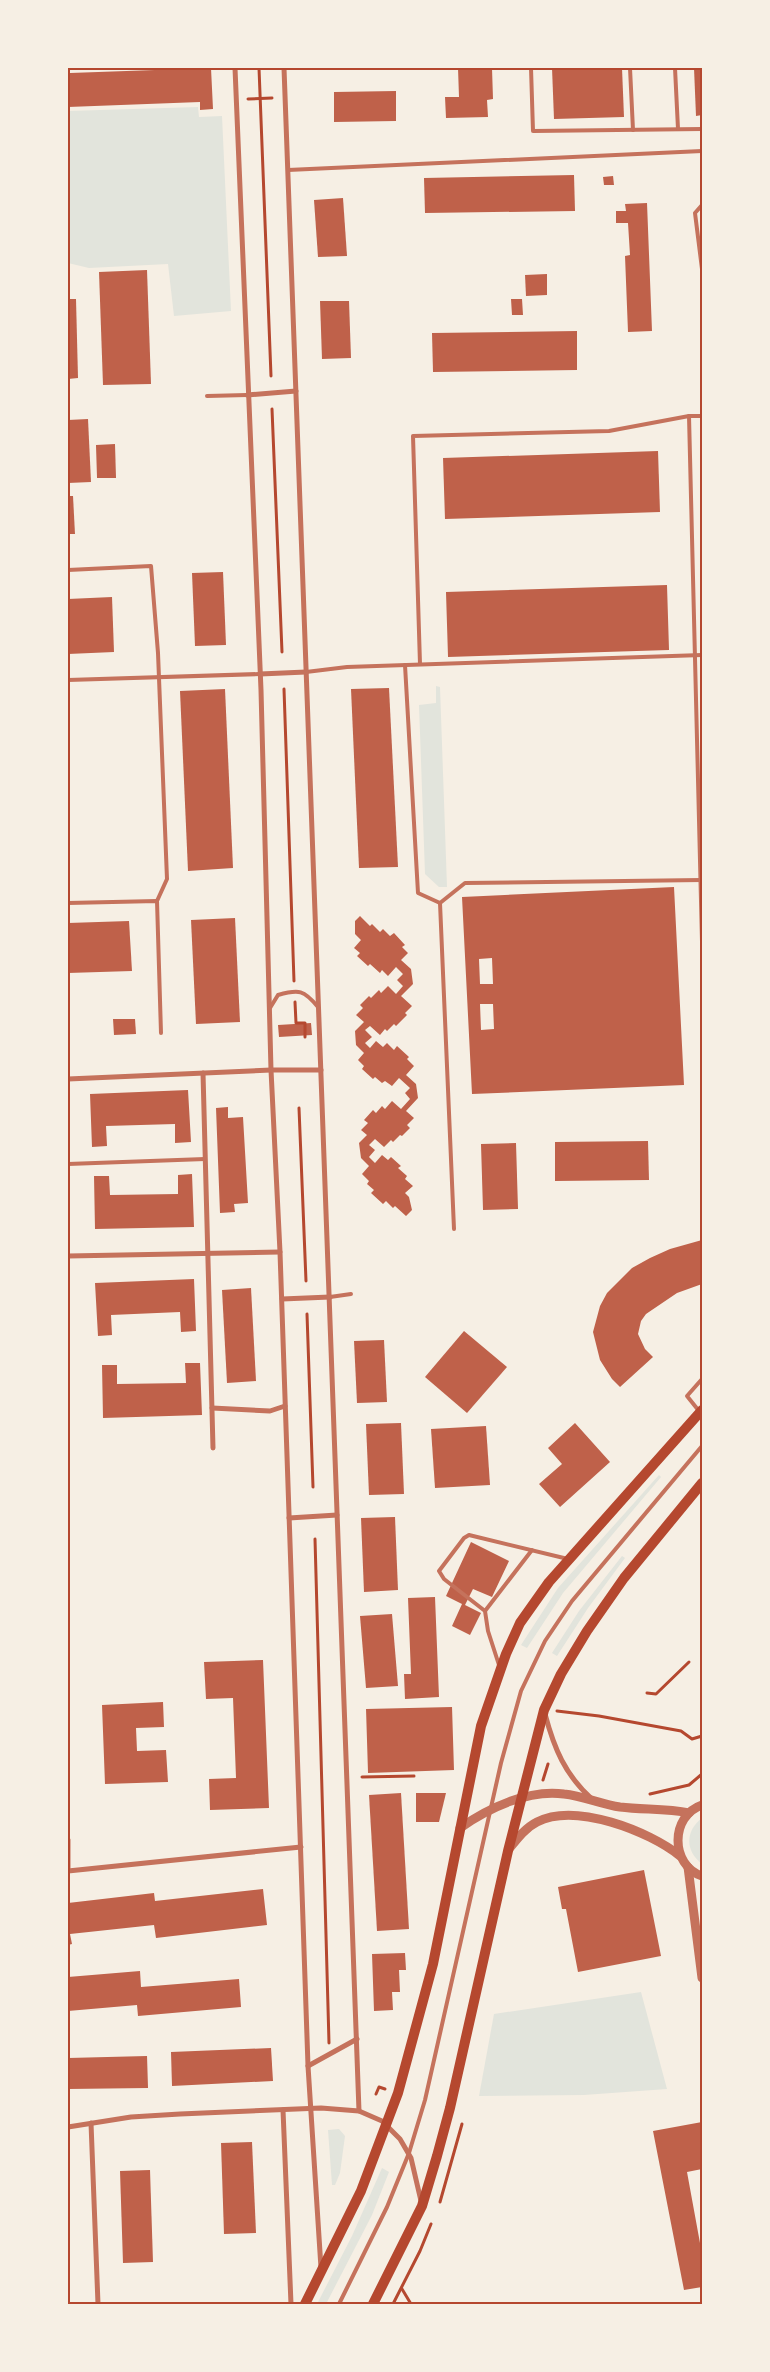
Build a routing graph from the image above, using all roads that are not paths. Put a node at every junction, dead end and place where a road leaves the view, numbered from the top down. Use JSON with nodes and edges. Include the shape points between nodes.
{"nodes":[{"id":1,"x":235,"y":68,"type":"edge"},
{"id":2,"x":284,"y":68,"type":"edge"},
{"id":3,"x":531,"y":68,"type":"edge"},
{"id":4,"x":630,"y":68,"type":"edge"},
{"id":5,"x":675,"y":68,"type":"edge"},
{"id":6,"x":702,"y":128,"type":"edge"},
{"id":7,"x":678,"y":129,"type":"junction"},
{"id":8,"x":633,"y":130,"type":"junction"},
{"id":9,"x":702,"y":151,"type":"edge"},
{"id":10,"x":288,"y":170,"type":"junction"},
{"id":11,"x":702,"y":205,"type":"edge"},
{"id":12,"x":702,"y":269,"type":"edge"},
{"id":13,"x":296,"y":391,"type":"junction"},
{"id":14,"x":247,"y":395,"type":"junction"},
{"id":15,"x":207,"y":396,"type":"dead end"},
{"id":16,"x":689,"y":416,"type":"junction"},
{"id":17,"x":702,"y":416,"type":"edge"},
{"id":18,"x":68,"y":570,"type":"edge"},
{"id":19,"x":695,"y":655,"type":"junction"},
{"id":20,"x":702,"y":655,"type":"edge"},
{"id":21,"x":420,"y":664,"type":"junction"},
{"id":22,"x":405,"y":666,"type":"junction"},
{"id":23,"x":306,"y":672,"type":"junction"},
{"id":24,"x":260,"y":674,"type":"junction"},
{"id":25,"x":159,"y":677,"type":"junction"},
{"id":26,"x":68,"y":680,"type":"edge"},
{"id":27,"x":702,"y":880,"type":"edge"},
{"id":28,"x":157,"y":901,"type":"junction"},
{"id":29,"x":440,"y":903,"type":"junction"},
{"id":30,"x":68,"y":904,"type":"edge"},
{"id":31,"x":702,"y":941,"type":"edge"},
{"id":32,"x":318,"y":1007,"type":"junction"},
{"id":33,"x":270,"y":1009,"type":"junction"},
{"id":34,"x":161,"y":1033,"type":"dead end"},
{"id":35,"x":271,"y":1070,"type":"junction"},
{"id":36,"x":321,"y":1070,"type":"junction"},
{"id":37,"x":202,"y":1073,"type":"junction"},
{"id":38,"x":68,"y":1079,"type":"edge"},
{"id":39,"x":205,"y":1159,"type":"junction"},
{"id":40,"x":68,"y":1164,"type":"edge"},
{"id":41,"x":454,"y":1229,"type":"dead end"},
{"id":42,"x":280,"y":1252,"type":"junction"},
{"id":43,"x":208,"y":1254,"type":"junction"},
{"id":44,"x":68,"y":1256,"type":"edge"},
{"id":45,"x":351,"y":1294,"type":"dead end"},
{"id":46,"x":330,"y":1297,"type":"junction"},
{"id":47,"x":282,"y":1299,"type":"junction"},
{"id":48,"x":702,"y":1379,"type":"edge"},
{"id":49,"x":285,"y":1406,"type":"junction"},
{"id":50,"x":212,"y":1408,"type":"junction"},
{"id":51,"x":702,"y":1411,"type":"edge"},
{"id":52,"x":702,"y":1446,"type":"edge"},
{"id":53,"x":213,"y":1448,"type":"dead end"},
{"id":54,"x":702,"y":1483,"type":"edge"},
{"id":55,"x":337,"y":1515,"type":"junction"},
{"id":56,"x":289,"y":1518,"type":"junction"},
{"id":57,"x":532,"y":1550,"type":"junction"},
{"id":58,"x":568,"y":1559,"type":"junction"},
{"id":59,"x":485,"y":1611,"type":"junction"},
{"id":60,"x":500,"y":1669,"type":"junction"},
{"id":61,"x":544,"y":1710,"type":"junction"},
{"id":62,"x":520,"y":1799,"type":"junction"},
{"id":63,"x":593,"y":1799,"type":"junction"},
{"id":64,"x":701,"y":1803,"type":"edge"},
{"id":65,"x":490,"y":1811,"type":"junction"},
{"id":66,"x":689,"y":1813,"type":"junction"},
{"id":67,"x":460,"y":1828,"type":"junction"},
{"id":68,"x":68,"y":1840,"type":"edge"},
{"id":69,"x":300,"y":1847,"type":"junction"},
{"id":70,"x":508,"y":1851,"type":"junction"},
{"id":71,"x":680,"y":1856,"type":"junction"},
{"id":72,"x":688,"y":1867,"type":"junction"},
{"id":73,"x":68,"y":1871,"type":"edge"},
{"id":74,"x":702,"y":1876,"type":"edge"},
{"id":75,"x":702,"y":1978,"type":"edge"},
{"id":76,"x":357,"y":2039,"type":"junction"},
{"id":77,"x":308,"y":2066,"type":"junction"},
{"id":78,"x":312,"y":2108,"type":"junction"},
{"id":79,"x":284,"y":2110,"type":"junction"},
{"id":80,"x":359,"y":2110,"type":"junction"},
{"id":81,"x":90,"y":2123,"type":"junction"},
{"id":82,"x":387,"y":2125,"type":"junction"},
{"id":83,"x":68,"y":2127,"type":"edge"},
{"id":84,"x":409,"y":2153,"type":"junction"},
{"id":85,"x":422,"y":2206,"type":"junction"},
{"id":86,"x":321,"y":2273,"type":"junction"},
{"id":87,"x":98,"y":2304,"type":"edge"},
{"id":88,"x":291,"y":2304,"type":"edge"},
{"id":89,"x":305,"y":2304,"type":"edge"},
{"id":90,"x":339,"y":2304,"type":"edge"},
{"id":91,"x":373,"y":2304,"type":"edge"}],
"edges":[{"from":1,"to":14,"type":"street"},
{"from":2,"to":10,"type":"street"},
{"from":3,"to":8,"type":"lane","via":[[533,131]]},
{"from":4,"to":8,"type":"lane"},
{"from":5,"to":7,"type":"lane"},
{"from":6,"to":7,"type":"lane"},
{"from":7,"to":8,"type":"lane"},
{"from":9,"to":10,"type":"lane"},
{"from":10,"to":13,"type":"street"},
{"from":11,"to":12,"type":"lane","via":[[695,213]]},
{"from":13,"to":14,"type":"street"},
{"from":13,"to":23,"type":"street"},
{"from":14,"to":15,"type":"lane"},
{"from":14,"to":24,"type":"street"},
{"from":16,"to":17,"type":"lane"},
{"from":16,"to":19,"type":"lane"},
{"from":16,"to":21,"type":"lane","via":[[609,431],[413,436]]},
{"from":18,"to":25,"type":"lane","via":[[151,566]]},
{"from":19,"to":20,"type":"lane"},
{"from":19,"to":21,"type":"lane"},
{"from":19,"to":27,"type":"lane"},
{"from":21,"to":22,"type":"lane"},
{"from":22,"to":23,"type":"lane","via":[[347,667]]},
{"from":22,"to":29,"type":"lane","via":[[418,893]]},
{"from":23,"to":24,"type":"street"},
{"from":23,"to":32,"type":"street"},
{"from":24,"to":25,"type":"lane"},
{"from":24,"to":33,"type":"street"},
{"from":25,"to":26,"type":"lane"},
{"from":25,"to":28,"type":"lane","via":[[167,879]]},
{"from":27,"to":29,"type":"lane","via":[[465,883]]},
{"from":27,"to":31,"type":"lane"},
{"from":28,"to":30,"type":"lane"},
{"from":28,"to":34,"type":"lane"},
{"from":29,"to":41,"type":"lane"},
{"from":32,"to":33,"type":"lane","via":[[308,995],[295,990],[278,995]]},
{"from":32,"to":36,"type":"street"},
{"from":33,"to":35,"type":"street"},
{"from":35,"to":36,"type":"street"},
{"from":35,"to":37,"type":"street"},
{"from":35,"to":42,"type":"street"},
{"from":36,"to":46,"type":"street"},
{"from":37,"to":38,"type":"street"},
{"from":37,"to":39,"type":"street"},
{"from":39,"to":40,"type":"lane"},
{"from":39,"to":43,"type":"street"},
{"from":42,"to":43,"type":"street"},
{"from":42,"to":47,"type":"street"},
{"from":43,"to":44,"type":"street"},
{"from":43,"to":50,"type":"street"},
{"from":45,"to":46,"type":"lane"},
{"from":46,"to":47,"type":"street"},
{"from":46,"to":55,"type":"street"},
{"from":47,"to":49,"type":"street"},
{"from":48,"to":51,"type":"lane","via":[[687,1396]]},
{"from":49,"to":50,"type":"street","via":[[270,1411]]},
{"from":49,"to":56,"type":"street"},
{"from":50,"to":53,"type":"street"},
{"from":51,"to":58,"type":"main road"},
{"from":52,"to":65,"type":"lane","via":[[587,1582],[545,1641],[516,1707]]},
{"from":54,"to":61,"type":"main road","via":[[624,1578],[587,1631],[560,1674]]},
{"from":55,"to":56,"type":"street"},
{"from":55,"to":76,"type":"street"},
{"from":56,"to":69,"type":"street"},
{"from":57,"to":58,"type":"lane"},
{"from":57,"to":59,"type":"lane"},
{"from":57,"to":59,"type":"lane","via":[[476,1535],[464,1538],[439,1571],[440,1576]]},
{"from":58,"to":60,"type":"main road","via":[[528,1610]]},
{"from":59,"to":60,"type":"lane"},
{"from":60,"to":67,"type":"main road","via":[[481,1726]]},
{"from":61,"to":62,"type":"main road"},
{"from":61,"to":63,"type":"street","via":[[558,1757],[576,1783]]},
{"from":62,"to":63,"type":"street","via":[[561,1793]]},
{"from":62,"to":65,"type":"street"},
{"from":62,"to":70,"type":"main road"},
{"from":63,"to":66,"type":"street","via":[[620,1807]]},
{"from":64,"to":66,"type":"street"},
{"from":65,"to":67,"type":"street"},
{"from":65,"to":84,"type":"lane","via":[[425,2100]]},
{"from":66,"to":71,"type":"street","via":[[678,1833]]},
{"from":67,"to":82,"type":"main road","via":[[433,1964]]},
{"from":68,"to":73,"type":"street"},
{"from":69,"to":73,"type":"street"},
{"from":69,"to":77,"type":"street"},
{"from":70,"to":71,"type":"street","via":[[518,1837],[535,1823],[567,1815],[634,1830]]},
{"from":70,"to":85,"type":"main road","via":[[450,2108]]},
{"from":71,"to":72,"type":"street"},
{"from":72,"to":74,"type":"street"},
{"from":72,"to":75,"type":"street"},
{"from":76,"to":77,"type":"street"},
{"from":76,"to":80,"type":"street"},
{"from":77,"to":78,"type":"street"},
{"from":78,"to":79,"type":"street"},
{"from":78,"to":80,"type":"street"},
{"from":78,"to":86,"type":"street"},
{"from":79,"to":81,"type":"street","via":[[154,2115]]},
{"from":79,"to":88,"type":"street"},
{"from":80,"to":82,"type":"street"},
{"from":81,"to":83,"type":"street"},
{"from":81,"to":87,"type":"street"},
{"from":82,"to":84,"type":"street"},
{"from":82,"to":86,"type":"main road","via":[[361,2191]]},
{"from":84,"to":85,"type":"street"},
{"from":84,"to":90,"type":"lane","via":[[387,2207]]},
{"from":85,"to":91,"type":"main road"},
{"from":86,"to":89,"type":"main road"}]}
